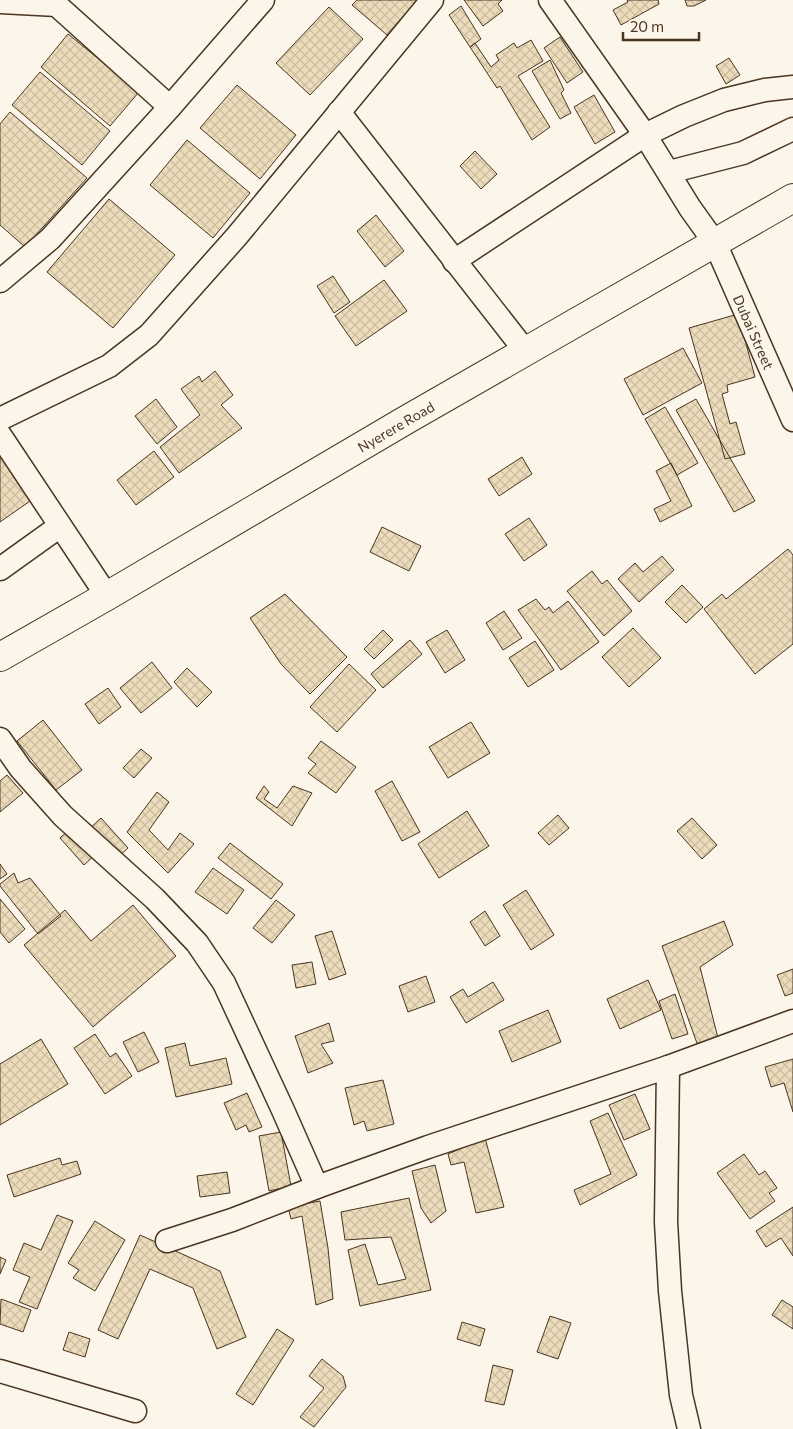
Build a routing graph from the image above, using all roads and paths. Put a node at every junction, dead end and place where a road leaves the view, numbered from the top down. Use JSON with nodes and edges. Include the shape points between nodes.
{"nodes":[{"id":1,"x":263,"y":0,"type":"edge"},
{"id":2,"x":432,"y":0,"type":"edge"},
{"id":3,"x":550,"y":0,"type":"edge"},
{"id":4,"x":0,"y":2,"type":"edge"},
{"id":5,"x":54,"y":3,"type":"edge"},
{"id":6,"x":793,"y":87,"type":"edge"},
{"id":7,"x":170,"y":107,"type":"junction"},
{"id":8,"x":339,"y":112,"type":"junction"},
{"id":9,"x":793,"y":129,"type":"edge"},
{"id":10,"x":646,"y":135,"type":"junction"},
{"id":11,"x":669,"y":172,"type":"junction"},
{"id":12,"x":793,"y":198,"type":"edge"},
{"id":13,"x":715,"y":243,"type":"junction"},
{"id":14,"x":454,"y":261,"type":"junction"},
{"id":15,"x":0,"y":281,"type":"edge"},
{"id":16,"x":526,"y":352,"type":"junction"},
{"id":17,"x":0,"y":419,"type":"edge"},
{"id":18,"x":793,"y":420,"type":"edge"},
{"id":19,"x":0,"y":435,"type":"edge"},
{"id":20,"x":60,"y":526,"type":"junction"},
{"id":21,"x":0,"y":569,"type":"edge"},
{"id":22,"x":107,"y":596,"type":"junction"},
{"id":23,"x":0,"y":657,"type":"edge"},
{"id":24,"x":0,"y":739,"type":"edge"},
{"id":25,"x":793,"y":1021,"type":"edge"},
{"id":26,"x":668,"y":1067,"type":"junction"},
{"id":27,"x":317,"y":1187,"type":"junction"},
{"id":28,"x":167,"y":1241,"type":"dead end"},
{"id":29,"x":0,"y":1371,"type":"edge"},
{"id":30,"x":135,"y":1411,"type":"dead end"},
{"id":31,"x":689,"y":1429,"type":"edge"}],
"edges":[{"from":1,"to":7,"type":"street"},
{"from":2,"to":8,"type":"street"},
{"from":3,"to":10,"type":"street","name":"Dubai Street"},
{"from":4,"to":5,"type":"street"},
{"from":5,"to":7,"type":"street"},
{"from":6,"to":10,"type":"street","via":[[724,100]]},
{"from":7,"to":15,"type":"street","via":[[50,239]]},
{"from":8,"to":14,"type":"street"},
{"from":8,"to":17,"type":"street","via":[[237,236],[149,335],[109,366]]},
{"from":9,"to":11,"type":"street","via":[[743,153]]},
{"from":10,"to":11,"type":"street","name":"Dubai Street"},
{"from":10,"to":14,"type":"street"},
{"from":11,"to":13,"type":"street","name":"Dubai Street"},
{"from":12,"to":13,"type":"main road","name":"Nyerere Road"},
{"from":13,"to":16,"type":"main road","name":"Nyerere Road"},
{"from":13,"to":18,"type":"street","name":"Dubai Street"},
{"from":14,"to":16,"type":"street"},
{"from":16,"to":22,"type":"main road","name":"Nyerere Road"},
{"from":19,"to":20,"type":"street"},
{"from":20,"to":21,"type":"street"},
{"from":20,"to":22,"type":"street"},
{"from":22,"to":23,"type":"main road","name":"Nyerere Road"},
{"from":24,"to":27,"type":"street","via":[[21,769],[63,816],[155,899],[197,943],[224,983]]},
{"from":25,"to":26,"type":"street"},
{"from":26,"to":27,"type":"street"},
{"from":26,"to":31,"type":"street","via":[[666,1222],[670,1291],[681,1396]]},
{"from":27,"to":28,"type":"street"},
{"from":29,"to":30,"type":"street"}]}
